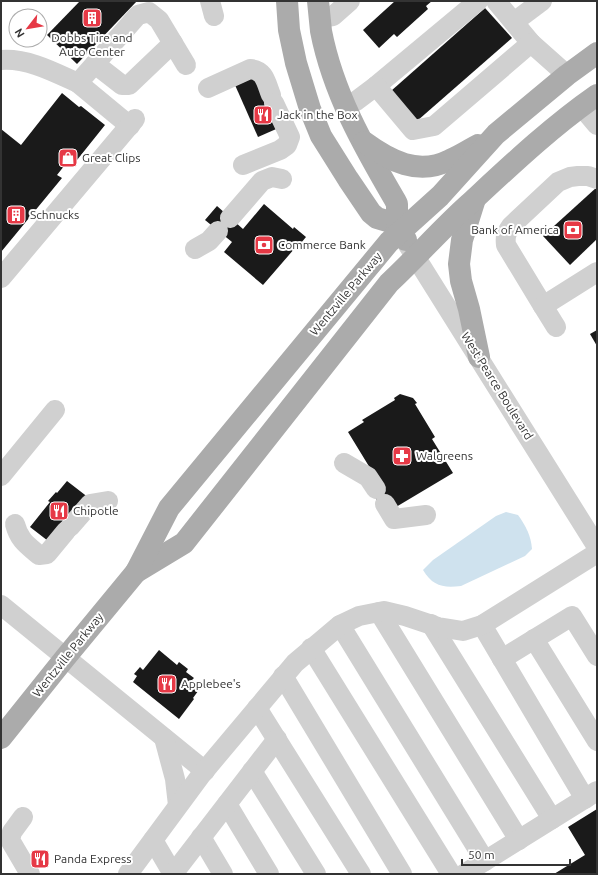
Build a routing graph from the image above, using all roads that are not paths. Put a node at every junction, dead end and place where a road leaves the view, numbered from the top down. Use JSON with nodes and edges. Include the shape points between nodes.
{"nodes":[{"id":1,"x":287,"y":1,"type":"edge"},
{"id":2,"x":303,"y":1,"type":"edge"},
{"id":3,"x":350,"y":1,"type":"edge"},
{"id":4,"x":478,"y":1,"type":"edge"},
{"id":5,"x":496,"y":1,"type":"edge"},
{"id":6,"x":542,"y":1,"type":"edge"},
{"id":7,"x":319,"y":10,"type":"edge"},
{"id":8,"x":514,"y":22,"type":"junction"},
{"id":9,"x":289,"y":30,"type":"junction"},
{"id":10,"x":173,"y":43,"type":"junction"},
{"id":11,"x":531,"y":43,"type":"junction"},
{"id":12,"x":597,"y":53,"type":"edge"},
{"id":13,"x":1,"y":60,"type":"edge"},
{"id":14,"x":95,"y":64,"type":"junction"},
{"id":15,"x":186,"y":65,"type":"dead end"},
{"id":16,"x":567,"y":75,"type":"junction"},
{"id":17,"x":78,"y":84,"type":"junction"},
{"id":18,"x":376,"y":86,"type":"junction"},
{"id":19,"x":208,"y":88,"type":"dead end"},
{"id":20,"x":589,"y":100,"type":"edge"},
{"id":21,"x":346,"y":107,"type":"junction"},
{"id":22,"x":597,"y":125,"type":"edge"},
{"id":23,"x":496,"y":134,"type":"junction"},
{"id":24,"x":359,"y":135,"type":"junction"},
{"id":25,"x":243,"y":165,"type":"dead end"},
{"id":26,"x":282,"y":179,"type":"dead end"},
{"id":27,"x":597,"y":180,"type":"edge"},
{"id":28,"x":476,"y":198,"type":"junction"},
{"id":29,"x":405,"y":240,"type":"junction"},
{"id":30,"x":195,"y":249,"type":"dead end"},
{"id":31,"x":597,"y":272,"type":"edge"},
{"id":32,"x":1,"y":278,"type":"edge"},
{"id":33,"x":543,"y":306,"type":"junction"},
{"id":34,"x":556,"y":327,"type":"dead end"},
{"id":35,"x":479,"y":357,"type":"junction"},
{"id":36,"x":55,"y":410,"type":"dead end"},
{"id":37,"x":344,"y":463,"type":"dead end"},
{"id":38,"x":1,"y":476,"type":"edge"},
{"id":39,"x":108,"y":501,"type":"dead end"},
{"id":40,"x":426,"y":515,"type":"dead end"},
{"id":41,"x":15,"y":524,"type":"dead end"},
{"id":42,"x":597,"y":547,"type":"edge"},
{"id":43,"x":597,"y":553,"type":"edge"},
{"id":44,"x":136,"y":572,"type":"junction"},
{"id":45,"x":1,"y":605,"type":"edge"},
{"id":46,"x":378,"y":612,"type":"junction"},
{"id":47,"x":431,"y":624,"type":"junction"},
{"id":48,"x":340,"y":625,"type":"junction"},
{"id":49,"x":482,"y":625,"type":"junction"},
{"id":50,"x":534,"y":640,"type":"junction"},
{"id":51,"x":311,"y":648,"type":"junction"},
{"id":52,"x":597,"y":656,"type":"edge"},
{"id":53,"x":65,"y":658,"type":"junction"},
{"id":54,"x":502,"y":658,"type":"junction"},
{"id":55,"x":283,"y":676,"type":"junction"},
{"id":56,"x":257,"y":708,"type":"junction"},
{"id":57,"x":1,"y":738,"type":"edge"},
{"id":58,"x":164,"y":738,"type":"junction"},
{"id":59,"x":277,"y":738,"type":"junction"},
{"id":60,"x":597,"y":741,"type":"edge"},
{"id":61,"x":205,"y":771,"type":"junction"},
{"id":62,"x":252,"y":771,"type":"junction"},
{"id":63,"x":591,"y":795,"type":"edge"},
{"id":64,"x":226,"y":804,"type":"junction"},
{"id":65,"x":178,"y":805,"type":"junction"},
{"id":66,"x":23,"y":817,"type":"dead end"},
{"id":67,"x":552,"y":819,"type":"junction"},
{"id":68,"x":201,"y":837,"type":"junction"},
{"id":69,"x":153,"y":840,"type":"junction"},
{"id":70,"x":519,"y":840,"type":"junction"},
{"id":71,"x":485,"y":861,"type":"junction"},
{"id":72,"x":30,"y":874,"type":"edge"},
{"id":73,"x":128,"y":874,"type":"edge"},
{"id":74,"x":173,"y":874,"type":"edge"},
{"id":75,"x":224,"y":874,"type":"edge"},
{"id":76,"x":269,"y":874,"type":"edge"},
{"id":77,"x":316,"y":874,"type":"edge"},
{"id":78,"x":361,"y":874,"type":"edge"},
{"id":79,"x":402,"y":874,"type":"edge"},
{"id":80,"x":451,"y":874,"type":"edge"},
{"id":81,"x":464,"y":874,"type":"edge"}],
"edges":[{"from":1,"to":9,"type":"main road"},
{"from":2,"to":7,"type":"main road","via":[[307,10]]},
{"from":3,"to":7,"type":"street","via":[[333,16]]},
{"from":4,"to":18,"type":"street"},
{"from":5,"to":8,"type":"street"},
{"from":6,"to":8,"type":"street"},
{"from":7,"to":21,"type":"main road","via":[[328,60]]},
{"from":8,"to":11,"type":"street"},
{"from":9,"to":24,"type":"main road","via":[[307,42],[342,124]]},
{"from":9,"to":29,"type":"main road","via":[[302,85],[321,136],[371,213]]},
{"from":10,"to":14,"type":"street","via":[[130,85],[122,85]]},
{"from":10,"to":14,"type":"street","via":[[159,20],[149,12],[143,13],[138,15]]},
{"from":10,"to":15,"type":"street"},
{"from":11,"to":16,"type":"street"},
{"from":11,"to":18,"type":"street","via":[[434,126],[413,130]]},
{"from":12,"to":16,"type":"main road","name":"Wentzville Parkway"},
{"from":13,"to":17,"type":"street","via":[[39,66]]},
{"from":14,"to":17,"type":"street"},
{"from":16,"to":23,"type":"main road","name":"Wentzville Parkway"},
{"from":17,"to":32,"type":"street","via":[[132,122]]},
{"from":18,"to":21,"type":"street"},
{"from":19,"to":25,"type":"street","via":[[250,70],[257,70],[263,75],[290,137],[287,145],[280,150]]},
{"from":20,"to":22,"type":"street"},
{"from":20,"to":28,"type":"main road","name":"Wentzville Parkway","via":[[520,156]]},
{"from":21,"to":24,"type":"main road"},
{"from":23,"to":24,"type":"main road","via":[[450,161],[417,167],[401,164],[380,154]]},
{"from":23,"to":29,"type":"main road","name":"Wentzville Parkway","via":[[440,196]]},
{"from":24,"to":29,"type":"main road","via":[[397,204]]},
{"from":26,"to":30,"type":"street","via":[[272,177],[262,181],[209,241]]},
{"from":27,"to":33,"type":"street","via":[[588,176],[578,176],[558,182],[507,231],[506,245]]},
{"from":28,"to":29,"type":"main road","name":"Wentzville Parkway"},
{"from":28,"to":35,"type":"main road","via":[[462,240],[459,264]]},
{"from":29,"to":35,"type":"street","name":"West Pearce Boulevard"},
{"from":29,"to":44,"type":"main road","name":"Wentzville Parkway","via":[[389,283],[184,543]]},
{"from":29,"to":44,"type":"main road","name":"Wentzville Parkway","via":[[389,242],[169,508]]},
{"from":31,"to":33,"type":"street"},
{"from":33,"to":34,"type":"street"},
{"from":35,"to":42,"type":"street","name":"West Pearce Boulevard"},
{"from":36,"to":38,"type":"street"},
{"from":37,"to":40,"type":"street","via":[[368,477],[394,519]]},
{"from":39,"to":41,"type":"street","via":[[90,504],[47,554],[39,555],[26,544],[18,535]]},
{"from":43,"to":49,"type":"street"},
{"from":44,"to":53,"type":"main road","name":"Wentzville Parkway"},
{"from":45,"to":53,"type":"street"},
{"from":46,"to":47,"type":"street","via":[[384,611]]},
{"from":46,"to":48,"type":"street","via":[[359,616]]},
{"from":46,"to":70,"type":"street"},
{"from":47,"to":49,"type":"street","via":[[463,631]]},
{"from":47,"to":67,"type":"street"},
{"from":48,"to":51,"type":"street"},
{"from":48,"to":71,"type":"street"},
{"from":49,"to":54,"type":"street"},
{"from":50,"to":52,"type":"street","via":[[572,616]]},
{"from":50,"to":54,"type":"street"},
{"from":50,"to":60,"type":"street"},
{"from":51,"to":55,"type":"street"},
{"from":51,"to":80,"type":"street"},
{"from":53,"to":57,"type":"main road","name":"Wentzville Parkway"},
{"from":53,"to":58,"type":"street"},
{"from":54,"to":63,"type":"street"},
{"from":55,"to":56,"type":"street"},
{"from":55,"to":79,"type":"street"},
{"from":56,"to":59,"type":"street"},
{"from":56,"to":61,"type":"street"},
{"from":58,"to":61,"type":"street"},
{"from":58,"to":65,"type":"street","via":[[175,779]]},
{"from":59,"to":62,"type":"street"},
{"from":59,"to":78,"type":"street"},
{"from":61,"to":65,"type":"street"},
{"from":62,"to":64,"type":"street"},
{"from":62,"to":77,"type":"street"},
{"from":63,"to":67,"type":"street"},
{"from":64,"to":68,"type":"street"},
{"from":64,"to":76,"type":"street"},
{"from":65,"to":69,"type":"street"},
{"from":66,"to":72,"type":"street","via":[[12,832],[10,840]]},
{"from":67,"to":70,"type":"street"},
{"from":68,"to":74,"type":"street"},
{"from":68,"to":75,"type":"street"},
{"from":69,"to":73,"type":"street"},
{"from":69,"to":74,"type":"street"},
{"from":70,"to":71,"type":"street"},
{"from":71,"to":81,"type":"street"}]}
